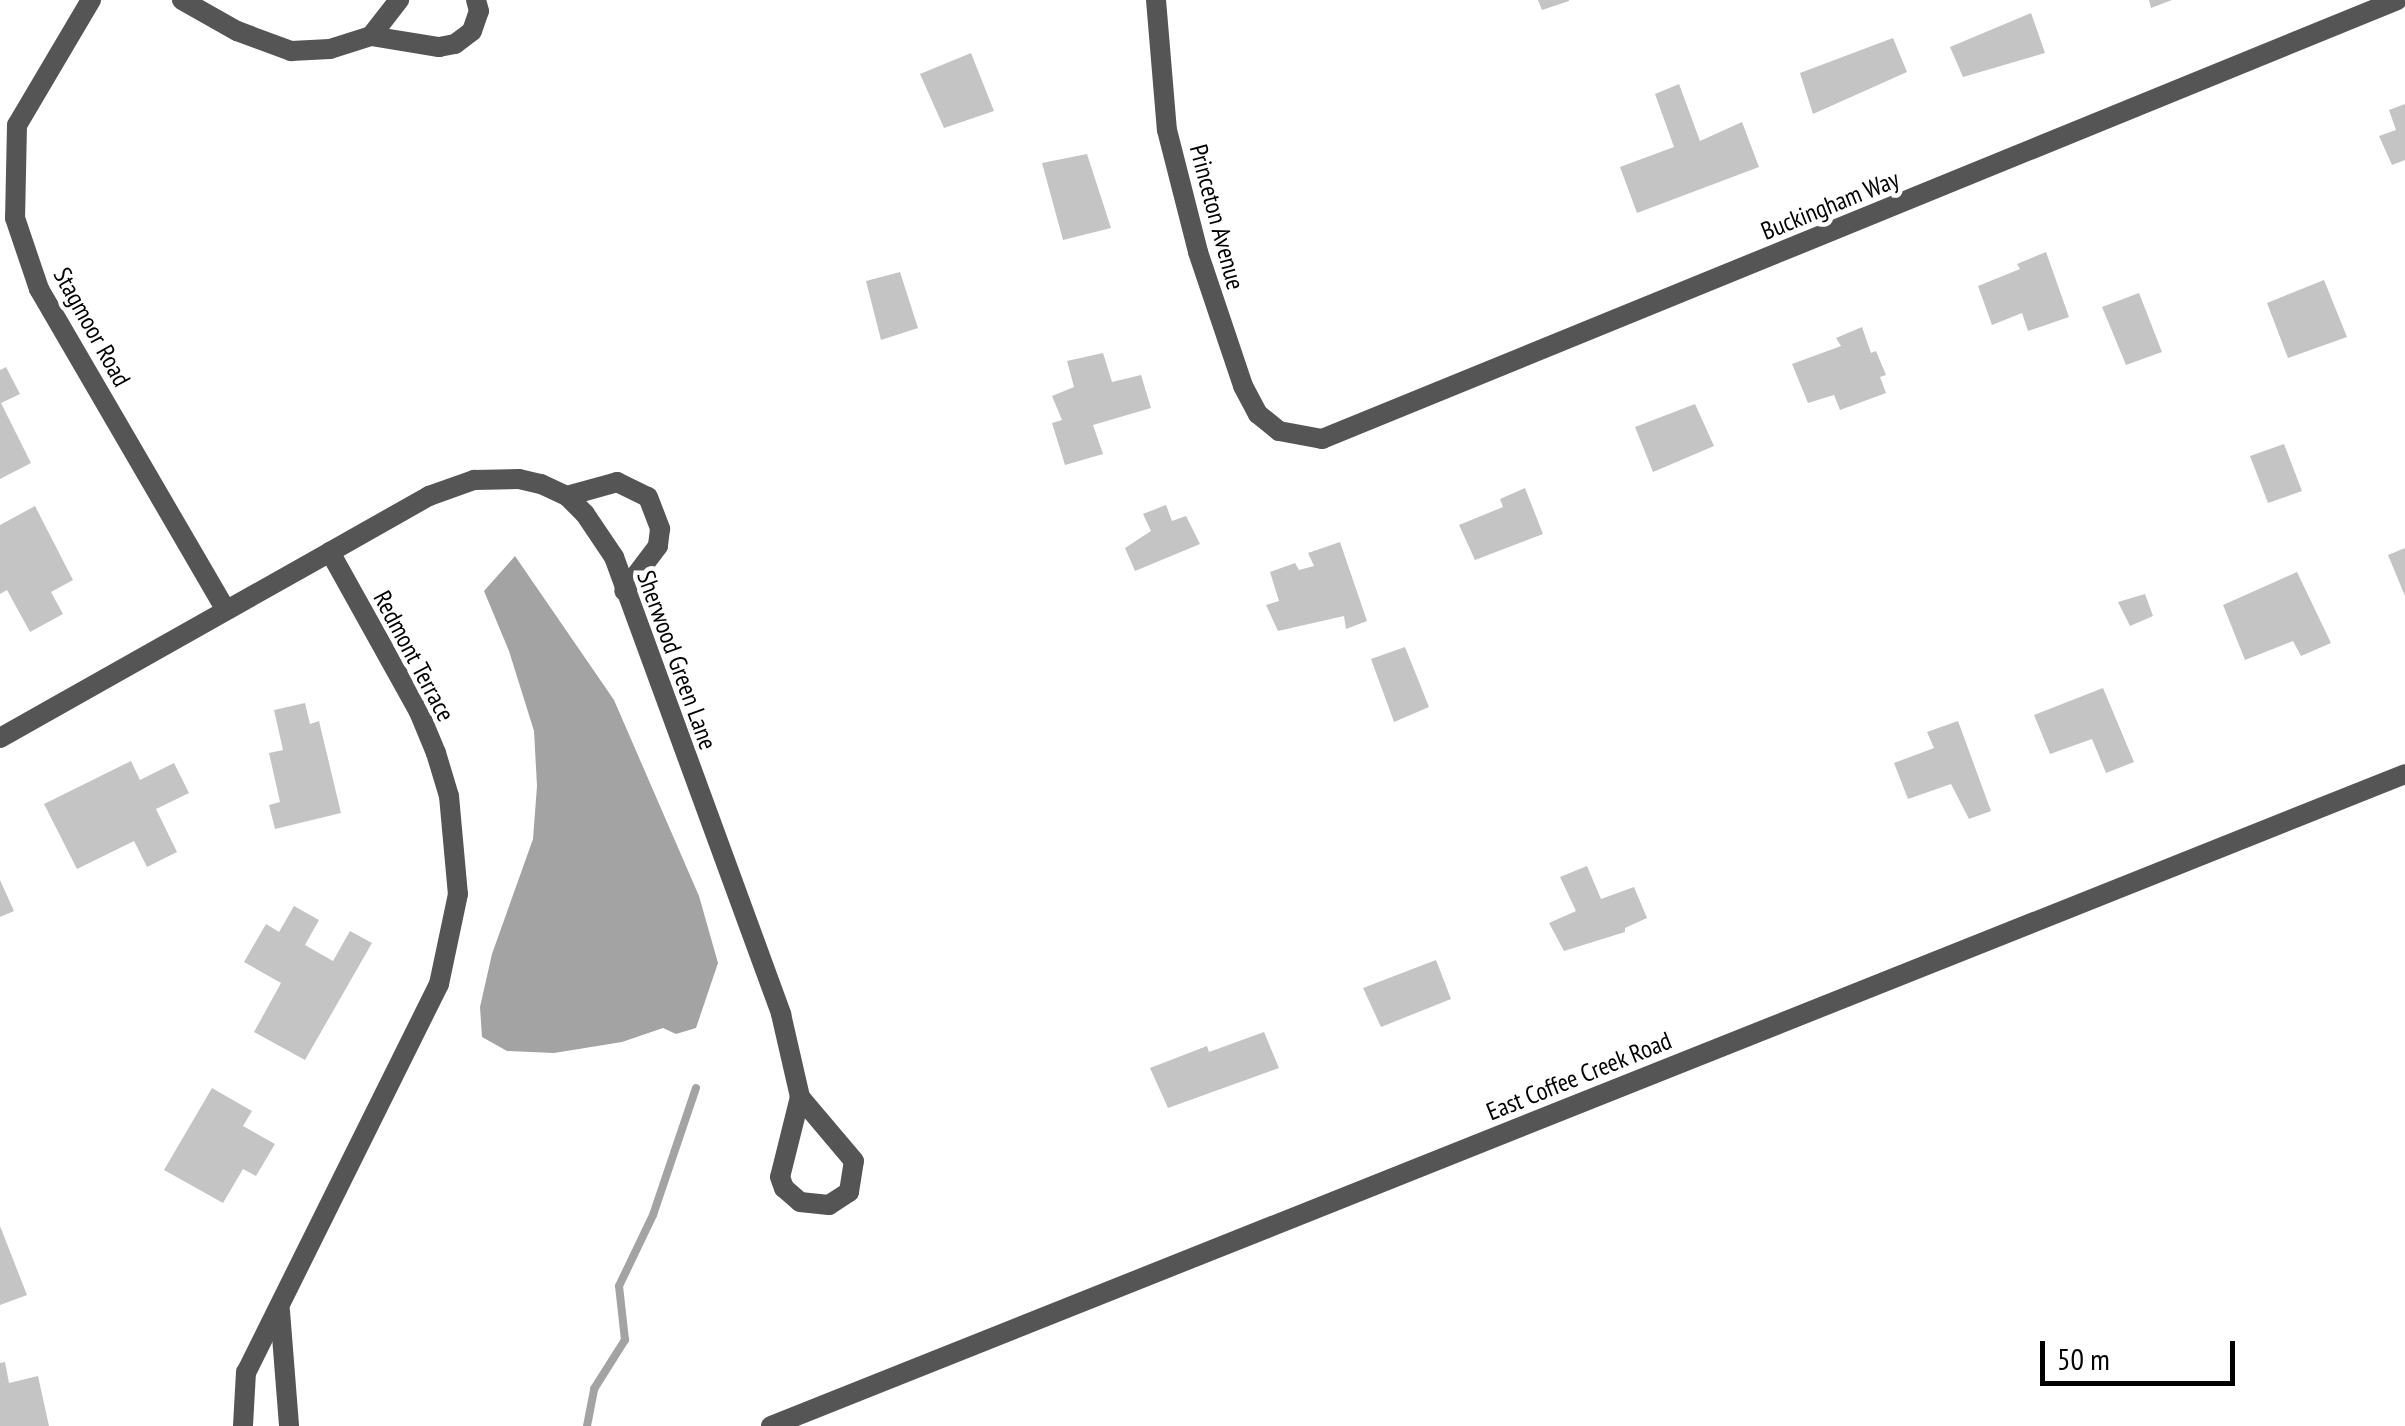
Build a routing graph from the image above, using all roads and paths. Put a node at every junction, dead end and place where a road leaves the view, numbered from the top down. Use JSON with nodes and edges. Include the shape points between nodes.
{"nodes":[{"id":1,"x":91,"y":0,"type":"edge"},
{"id":2,"x":182,"y":0,"type":"edge"},
{"id":3,"x":398,"y":0,"type":"edge"},
{"id":4,"x":476,"y":0,"type":"edge"},
{"id":5,"x":1156,"y":0,"type":"edge"},
{"id":6,"x":2396,"y":0,"type":"edge"},
{"id":7,"x":371,"y":36,"type":"junction"},
{"id":8,"x":1279,"y":431,"type":"joint"},
{"id":9,"x":567,"y":496,"type":"junction"},
{"id":10,"x":330,"y":552,"type":"junction"},
{"id":11,"x":624,"y":592,"type":"junction"},
{"id":12,"x":226,"y":610,"type":"junction"},
{"id":13,"x":0,"y":738,"type":"edge"},
{"id":14,"x":2405,"y":774,"type":"edge"},
{"id":15,"x":800,"y":1097,"type":"junction"},
{"id":16,"x":280,"y":1304,"type":"junction"},
{"id":17,"x":243,"y":1426,"type":"edge"},
{"id":18,"x":288,"y":1426,"type":"edge"},
{"id":19,"x":771,"y":1426,"type":"edge"}],
"edges":[{"from":1,"to":12,"type":"street","name":"Stagmoor Road","via":[[17,125],[15,218],[39,288]]},
{"from":2,"to":7,"type":"street","via":[[291,51],[330,49]]},
{"from":3,"to":7,"type":"street"},
{"from":4,"to":7,"type":"street","via":[[472,31],[455,44]]},
{"from":5,"to":8,"type":"street","name":"Princeton Avenue","via":[[1167,130],[1198,252],[1243,386],[1258,414]]},
{"from":6,"to":8,"type":"street","name":"Buckingham Way","via":[[1335,435]]},
{"from":9,"to":10,"type":"street","name":"Sherwood Green Lane","via":[[520,479],[474,480],[429,496]]},
{"from":9,"to":11,"type":"street","name":"Sherwood Green Lane","via":[[601,535]]},
{"from":9,"to":11,"type":"street","via":[[617,482],[648,498],[660,530],[658,546]]},
{"from":10,"to":12,"type":"street"},
{"from":10,"to":16,"type":"street","name":"Redmont Terrace","via":[[436,754],[457,848],[458,894],[452,938],[423,1022]]},
{"from":11,"to":15,"type":"street","name":"Sherwood Green Lane","via":[[734,876],[781,1014]]},
{"from":12,"to":13,"type":"street"},
{"from":14,"to":19,"type":"street","name":"East Coffee Creek Road"},
{"from":15,"to":15,"type":"street","name":"Sherwood Green Lane","via":[[780,1178],[800,1202],[829,1205],[848,1192],[854,1161]]},
{"from":16,"to":17,"type":"street","name":"Redmont Terrace","via":[[246,1372]]},
{"from":16,"to":18,"type":"street"}]}
